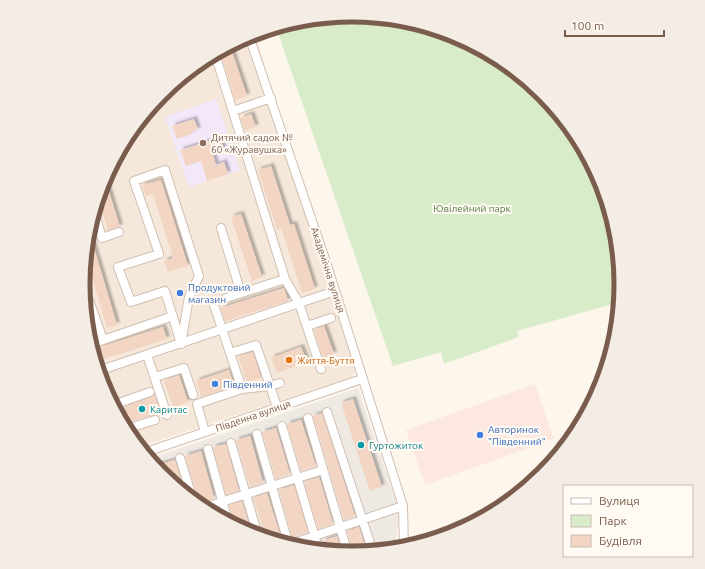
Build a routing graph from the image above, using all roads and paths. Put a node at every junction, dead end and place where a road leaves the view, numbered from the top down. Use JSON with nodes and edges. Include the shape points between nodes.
{"nodes":[{"id":1,"x":251,"y":42,"type":"edge"},
{"id":2,"x":217,"y":60,"type":"edge"},
{"id":3,"x":271,"y":98,"type":"junction"},
{"id":4,"x":233,"y":111,"type":"junction"},
{"id":5,"x":97,"y":223,"type":"edge"},
{"id":6,"x":221,"y":228,"type":"dead end"},
{"id":7,"x":119,"y":232,"type":"dead end"},
{"id":8,"x":285,"y":280,"type":"junction"},
{"id":9,"x":335,"y":291,"type":"junction"},
{"id":10,"x":241,"y":293,"type":"junction"},
{"id":11,"x":226,"y":298,"type":"dead end"},
{"id":12,"x":213,"y":302,"type":"dead end"},
{"id":13,"x":299,"y":303,"type":"junction"},
{"id":14,"x":91,"y":307,"type":"edge"},
{"id":15,"x":173,"y":316,"type":"junction"},
{"id":16,"x":331,"y":318,"type":"dead end"},
{"id":17,"x":307,"y":326,"type":"junction"},
{"id":18,"x":223,"y":330,"type":"junction"},
{"id":19,"x":103,"y":340,"type":"junction"},
{"id":20,"x":97,"y":342,"type":"edge"},
{"id":21,"x":181,"y":344,"type":"junction"},
{"id":22,"x":230,"y":353,"type":"junction"},
{"id":23,"x":147,"y":355,"type":"junction"},
{"id":24,"x":104,"y":369,"type":"edge"},
{"id":25,"x":321,"y":369,"type":"dead end"},
{"id":26,"x":155,"y":377,"type":"junction"},
{"id":27,"x":362,"y":379,"type":"junction"},
{"id":28,"x":280,"y":383,"type":"dead end"},
{"id":29,"x":270,"y":386,"type":"junction"},
{"id":30,"x":242,"y":389,"type":"junction"},
{"id":31,"x":150,"y":392,"type":"dead end"},
{"id":32,"x":193,"y":395,"type":"dead end"},
{"id":33,"x":118,"y":403,"type":"edge"},
{"id":34,"x":277,"y":407,"type":"junction"},
{"id":35,"x":327,"y":412,"type":"dead end"},
{"id":36,"x":167,"y":415,"type":"dead end"},
{"id":37,"x":308,"y":418,"type":"dead end"},
{"id":38,"x":155,"y":420,"type":"dead end"},
{"id":39,"x":282,"y":426,"type":"dead end"},
{"id":40,"x":132,"y":427,"type":"edge"},
{"id":41,"x":205,"y":432,"type":"junction"},
{"id":42,"x":257,"y":434,"type":"dead end"},
{"id":43,"x":231,"y":443,"type":"dead end"},
{"id":44,"x":149,"y":450,"type":"edge"},
{"id":45,"x":208,"y":450,"type":"dead end"},
{"id":46,"x":180,"y":458,"type":"dead end"},
{"id":47,"x":323,"y":470,"type":"junction"},
{"id":48,"x":297,"y":478,"type":"junction"},
{"id":49,"x":272,"y":486,"type":"junction"},
{"id":50,"x":190,"y":491,"type":"edge"},
{"id":51,"x":245,"y":494,"type":"junction"},
{"id":52,"x":222,"y":502,"type":"junction"},
{"id":53,"x":211,"y":505,"type":"edge"},
{"id":54,"x":403,"y":506,"type":"junction"},
{"id":55,"x":226,"y":515,"type":"edge"},
{"id":56,"x":362,"y":520,"type":"junction"},
{"id":57,"x":340,"y":527,"type":"junction"},
{"id":58,"x":256,"y":528,"type":"edge"},
{"id":59,"x":315,"y":536,"type":"junction"},
{"id":60,"x":287,"y":539,"type":"edge"},
{"id":61,"x":299,"y":542,"type":"edge"},
{"id":62,"x":404,"y":542,"type":"edge"},
{"id":63,"x":317,"y":545,"type":"edge"},
{"id":64,"x":371,"y":546,"type":"edge"},
{"id":65,"x":346,"y":547,"type":"edge"}],
"edges":[{"from":1,"to":3,"type":"street","name":"Академічна вулиця"},
{"from":2,"to":4,"type":"street"},
{"from":3,"to":4,"type":"street"},
{"from":3,"to":9,"type":"street","name":"Академічна вулиця"},
{"from":4,"to":8,"type":"street"},
{"from":5,"to":7,"type":"street","via":[[102,238]]},
{"from":6,"to":10,"type":"street"},
{"from":8,"to":10,"type":"street"},
{"from":8,"to":13,"type":"street"},
{"from":9,"to":13,"type":"street"},
{"from":9,"to":27,"type":"street","name":"Академічна вулиця"},
{"from":10,"to":11,"type":"street"},
{"from":12,"to":18,"type":"street"},
{"from":13,"to":17,"type":"street"},
{"from":13,"to":18,"type":"street"},
{"from":14,"to":19,"type":"street"},
{"from":15,"to":19,"type":"street"},
{"from":15,"to":21,"type":"street"},
{"from":15,"to":21,"type":"street","via":[[165,291],[131,302],[118,267],[159,254],[134,181],[165,170],[199,276],[189,297]]},
{"from":16,"to":17,"type":"street"},
{"from":17,"to":25,"type":"street"},
{"from":18,"to":21,"type":"street"},
{"from":18,"to":22,"type":"street"},
{"from":19,"to":20,"type":"street"},
{"from":21,"to":23,"type":"street"},
{"from":22,"to":29,"type":"street","via":[[256,345]]},
{"from":22,"to":30,"type":"street"},
{"from":23,"to":24,"type":"street"},
{"from":23,"to":26,"type":"street"},
{"from":26,"to":32,"type":"street","via":[[184,368]]},
{"from":26,"to":36,"type":"street"},
{"from":27,"to":34,"type":"street","name":"Південна вулиця"},
{"from":27,"to":54,"type":"street","name":"Академічна вулиця"},
{"from":28,"to":29,"type":"street"},
{"from":29,"to":30,"type":"street"},
{"from":29,"to":34,"type":"street"},
{"from":30,"to":41,"type":"street","via":[[197,404]]},
{"from":31,"to":33,"type":"street"},
{"from":34,"to":41,"type":"street","name":"Південна вулиця"},
{"from":35,"to":56,"type":"street"},
{"from":37,"to":47,"type":"street"},
{"from":38,"to":40,"type":"street"},
{"from":39,"to":48,"type":"street"},
{"from":41,"to":44,"type":"street","name":"Південна вулиця"},
{"from":42,"to":49,"type":"street"},
{"from":43,"to":51,"type":"street"},
{"from":45,"to":52,"type":"street"},
{"from":46,"to":50,"type":"street"},
{"from":47,"to":48,"type":"street"},
{"from":47,"to":57,"type":"street"},
{"from":48,"to":49,"type":"street"},
{"from":48,"to":59,"type":"street"},
{"from":49,"to":51,"type":"street"},
{"from":49,"to":60,"type":"street"},
{"from":51,"to":52,"type":"street"},
{"from":51,"to":58,"type":"street"},
{"from":52,"to":53,"type":"street"},
{"from":52,"to":55,"type":"street"},
{"from":54,"to":56,"type":"street"},
{"from":54,"to":62,"type":"street","name":"Академічна вулиця"},
{"from":56,"to":57,"type":"street"},
{"from":56,"to":64,"type":"street"},
{"from":57,"to":59,"type":"street"},
{"from":57,"to":65,"type":"street"},
{"from":59,"to":61,"type":"street"},
{"from":59,"to":63,"type":"street"}]}
